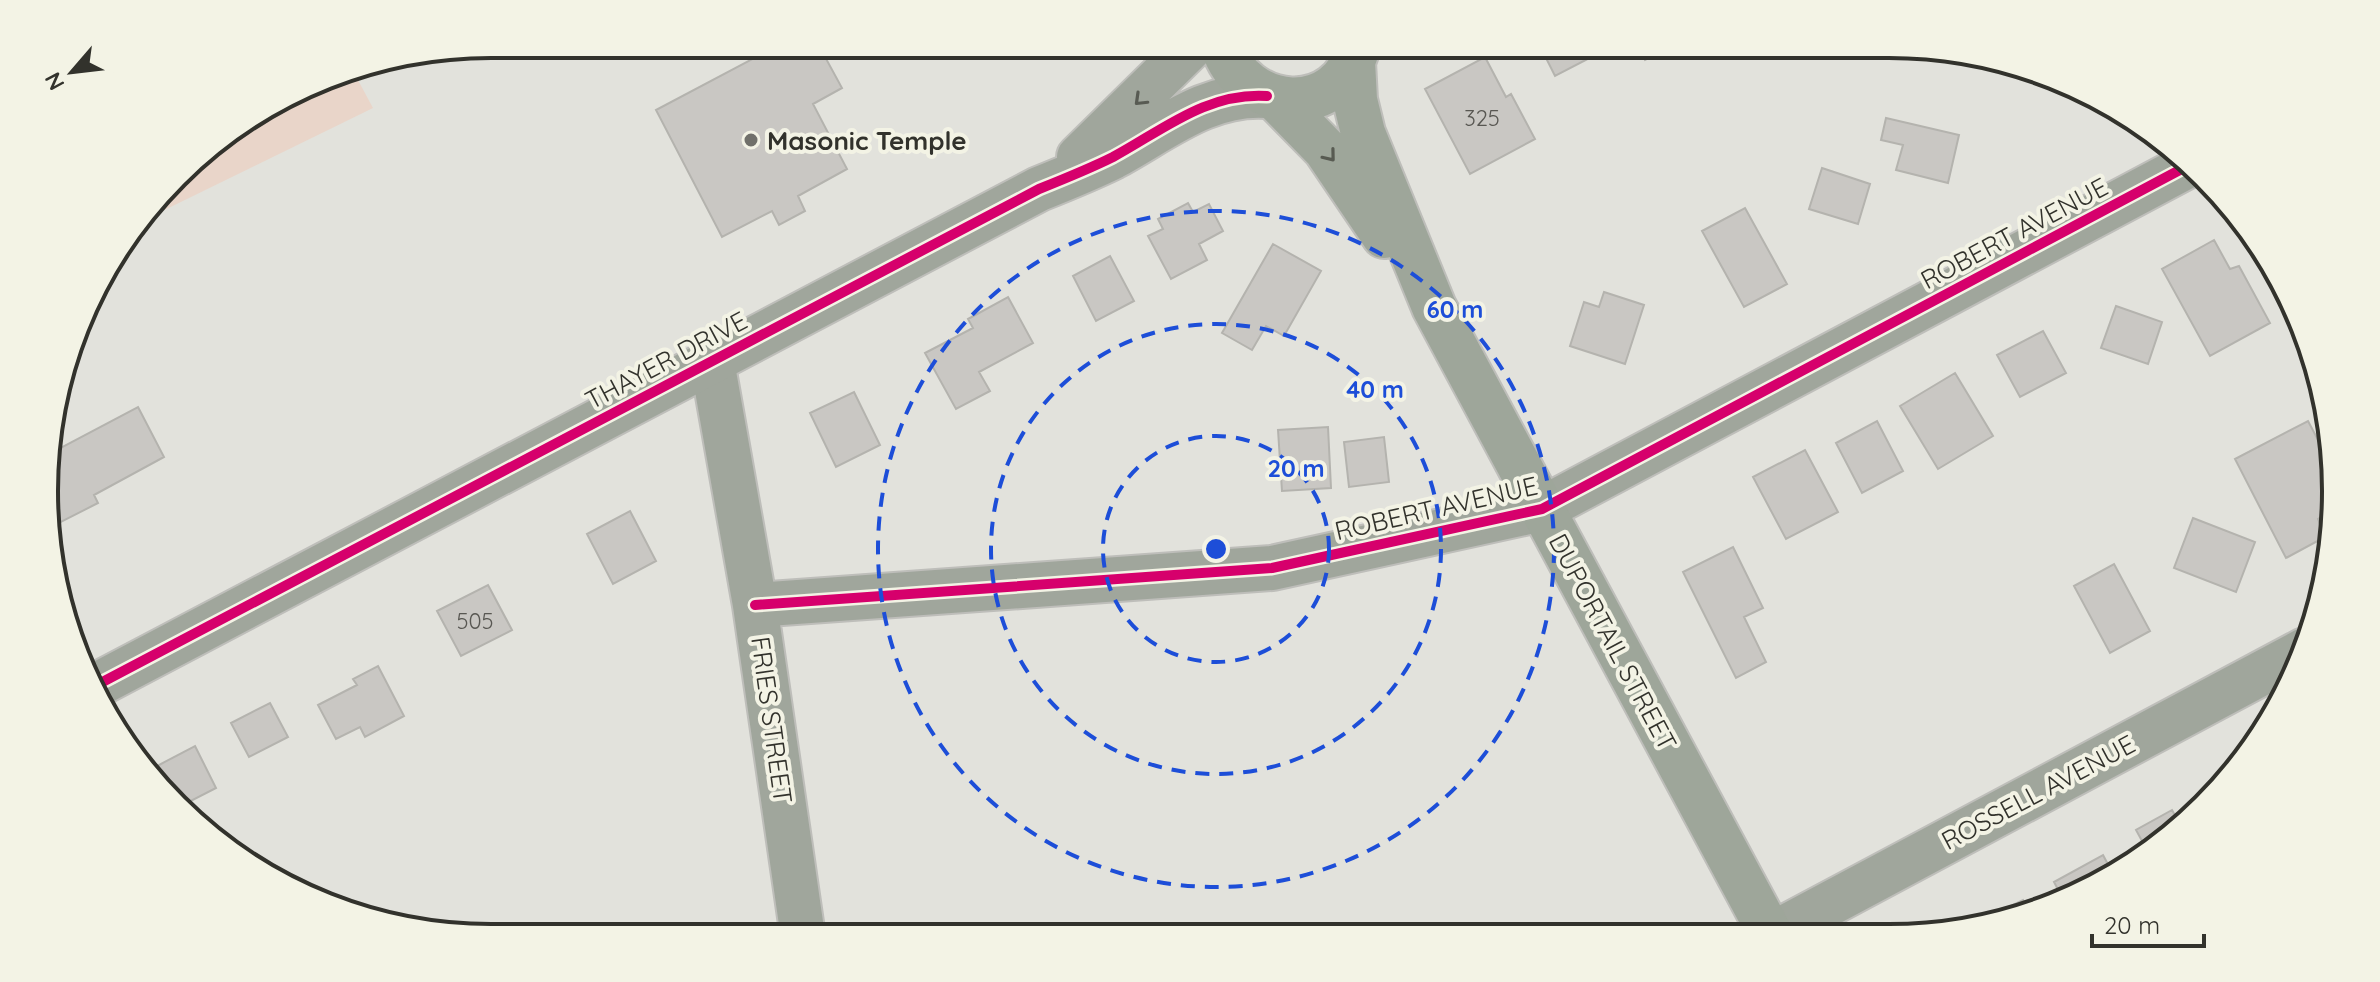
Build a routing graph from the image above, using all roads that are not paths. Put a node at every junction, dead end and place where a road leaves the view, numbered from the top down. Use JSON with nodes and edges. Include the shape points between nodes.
{"nodes":[{"id":1,"x":1180,"y":58,"type":"edge"},
{"id":2,"x":1227,"y":58,"type":"edge"},
{"id":3,"x":1352,"y":58,"type":"edge"},
{"id":4,"x":1358,"y":58,"type":"edge"},
{"id":5,"x":1272,"y":98,"type":"junction"},
{"id":6,"x":2179,"y":170,"type":"edge"},
{"id":7,"x":1039,"y":189,"type":"junction"},
{"id":8,"x":1434,"y":307,"type":"junction"},
{"id":9,"x":712,"y":361,"type":"junction"},
{"id":10,"x":1542,"y":509,"type":"junction"},
{"id":11,"x":755,"y":605,"type":"junction"},
{"id":12,"x":2288,"y":659,"type":"edge"},
{"id":13,"x":103,"y":682,"type":"edge"},
{"id":14,"x":801,"y":924,"type":"edge"},
{"id":15,"x":1765,"y":924,"type":"edge"},
{"id":16,"x":1792,"y":924,"type":"edge"}],
"edges":[{"from":1,"to":7,"type":"street","name":"THAYER DRIVE","one_way":true,"via":[[1096,142]]},
{"from":2,"to":5,"type":"main road","name":"DUPORTAIL STREET","via":[[1246,84]]},
{"from":3,"to":5,"type":"main road","via":[[1333,86],[1311,97]]},
{"from":4,"to":8,"type":"main road","name":"DUPORTAIL STREET","via":[[1355,100],[1363,133]]},
{"from":5,"to":7,"type":"street","name":"THAYER DRIVE","via":[[1248,95],[1212,103]]},
{"from":5,"to":8,"type":"main road","name":"DUPORTAIL STREET","one_way":true,"via":[[1334,160]]},
{"from":6,"to":10,"type":"street","name":"ROBERT AVENUE"},
{"from":7,"to":9,"type":"street","name":"THAYER DRIVE"},
{"from":8,"to":10,"type":"main road","name":"DUPORTAIL STREET"},
{"from":9,"to":11,"type":"street","name":"FRIES STREET"},
{"from":9,"to":13,"type":"street","name":"THAYER DRIVE"},
{"from":10,"to":11,"type":"street","name":"ROBERT AVENUE","via":[[1272,568]]},
{"from":10,"to":15,"type":"main road","name":"DUPORTAIL STREET"},
{"from":11,"to":14,"type":"street","name":"FRIES STREET"},
{"from":12,"to":16,"type":"street","name":"ROSSELL AVENUE"}]}
